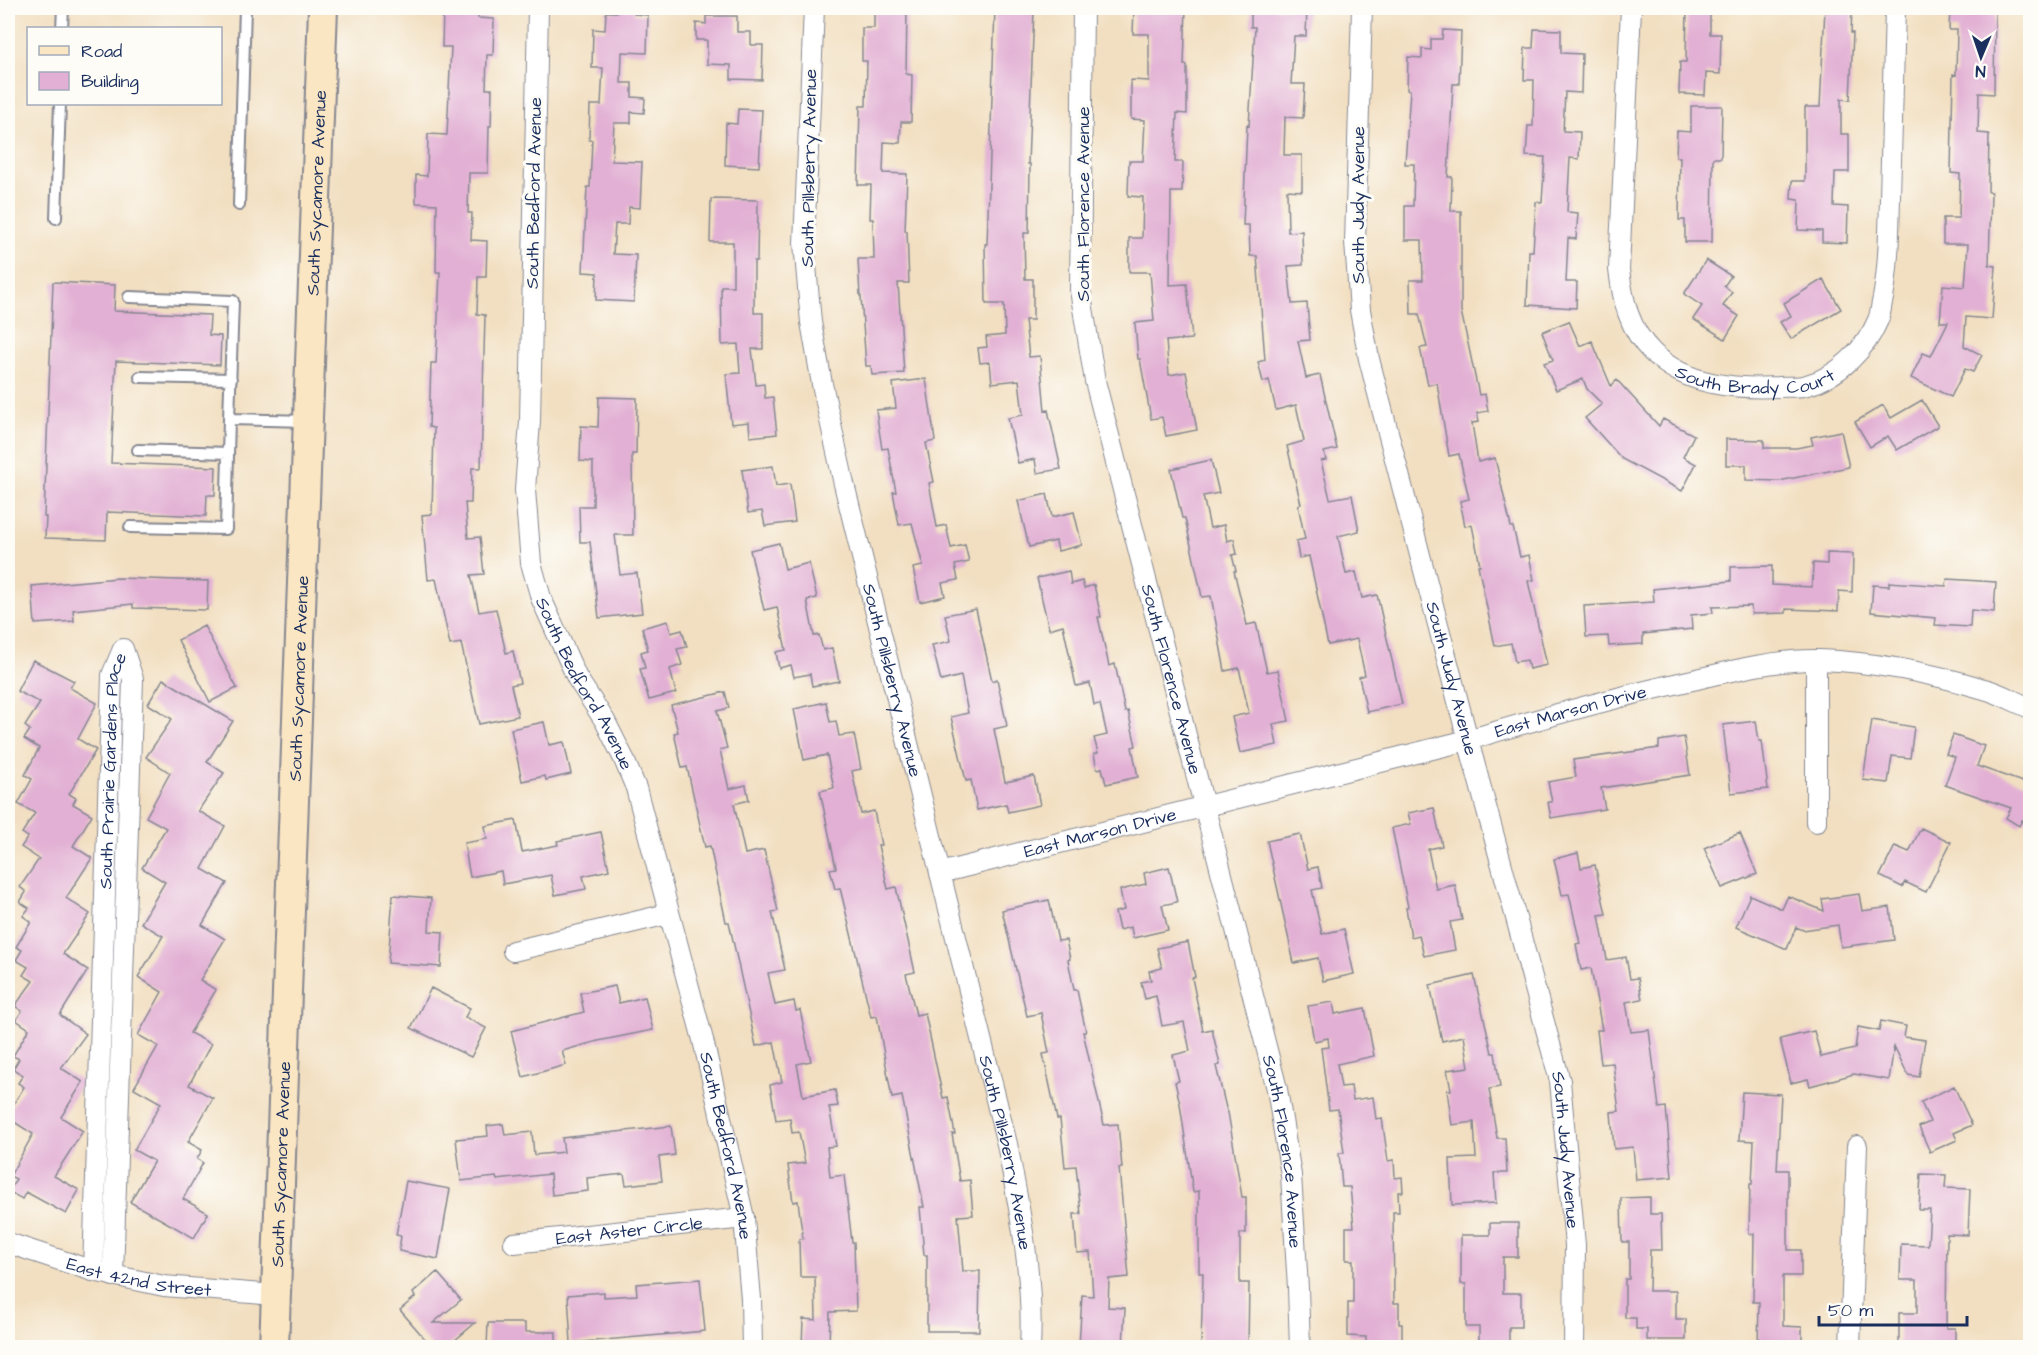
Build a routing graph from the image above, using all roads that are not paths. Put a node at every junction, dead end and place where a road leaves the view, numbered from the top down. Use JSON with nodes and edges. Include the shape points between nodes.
{"nodes":[{"id":1,"x":63,"y":8,"type":"edge"},
{"id":2,"x":245,"y":8,"type":"edge"},
{"id":3,"x":323,"y":8,"type":"edge"},
{"id":4,"x":538,"y":8,"type":"edge"},
{"id":5,"x":814,"y":8,"type":"edge"},
{"id":6,"x":1083,"y":8,"type":"edge"},
{"id":7,"x":1362,"y":8,"type":"edge"},
{"id":8,"x":1631,"y":8,"type":"edge"},
{"id":9,"x":1895,"y":8,"type":"edge"},
{"id":10,"x":62,"y":27,"type":"edge"},
{"id":11,"x":60,"y":105,"type":"edge"},
{"id":12,"x":239,"y":205,"type":"dead end"},
{"id":13,"x":56,"y":218,"type":"dead end"},
{"id":14,"x":129,"y":297,"type":"dead end"},
{"id":15,"x":140,"y":376,"type":"dead end"},
{"id":16,"x":231,"y":379,"type":"junction"},
{"id":17,"x":229,"y":418,"type":"junction"},
{"id":18,"x":308,"y":421,"type":"junction"},
{"id":19,"x":138,"y":450,"type":"dead end"},
{"id":20,"x":228,"y":453,"type":"junction"},
{"id":21,"x":130,"y":527,"type":"dead end"},
{"id":22,"x":1816,"y":660,"type":"junction"},
{"id":23,"x":2031,"y":708,"type":"edge"},
{"id":24,"x":1468,"y":740,"type":"junction"},
{"id":25,"x":1204,"y":806,"type":"junction"},
{"id":26,"x":1816,"y":822,"type":"dead end"},
{"id":27,"x":940,"y":873,"type":"junction"},
{"id":28,"x":668,"y":914,"type":"junction"},
{"id":29,"x":513,"y":951,"type":"dead end"},
{"id":30,"x":1857,"y":1146,"type":"dead end"},
{"id":31,"x":744,"y":1218,"type":"junction"},
{"id":32,"x":8,"y":1243,"type":"edge"},
{"id":33,"x":514,"y":1243,"type":"dead end"},
{"id":34,"x":93,"y":1271,"type":"junction"},
{"id":35,"x":113,"y":1276,"type":"junction"},
{"id":36,"x":276,"y":1295,"type":"junction"},
{"id":37,"x":274,"y":1347,"type":"edge"},
{"id":38,"x":752,"y":1347,"type":"edge"},
{"id":39,"x":1030,"y":1347,"type":"edge"},
{"id":40,"x":1300,"y":1347,"type":"edge"},
{"id":41,"x":1574,"y":1347,"type":"edge"},
{"id":42,"x":1850,"y":1347,"type":"edge"}],
"edges":[{"from":1,"to":10,"type":"lane"},
{"from":2,"to":12,"type":"lane"},
{"from":3,"to":18,"type":"main road","name":"South Sycamore Avenue"},
{"from":4,"to":28,"type":"street","name":"South Bedford Avenue","via":[[530,422],[525,490],[531,563],[541,598],[577,678],[605,721],[636,788]]},
{"from":5,"to":27,"type":"street","name":"South Pillsberry Avenue","via":[[804,243],[811,322],[844,484]]},
{"from":6,"to":25,"type":"street","name":"South Florence Avenue","via":[[1080,290],[1095,381]]},
{"from":7,"to":24,"type":"street","name":"South Judy Avenue","via":[[1355,242],[1360,310]]},
{"from":8,"to":9,"type":"street","name":"South Brady Court","via":[[1619,270],[1623,303],[1632,325],[1651,352],[1673,370],[1704,382],[1752,388],[1806,386],[1827,376],[1863,346],[1878,319],[1889,239]]},
{"from":11,"to":13,"type":"lane"},
{"from":14,"to":16,"type":"lane","via":[[233,301]]},
{"from":15,"to":16,"type":"lane"},
{"from":16,"to":17,"type":"lane"},
{"from":17,"to":18,"type":"lane"},
{"from":17,"to":20,"type":"lane"},
{"from":18,"to":36,"type":"main road","name":"South Sycamore Avenue"},
{"from":19,"to":20,"type":"lane"},
{"from":20,"to":21,"type":"lane","via":[[226,529]]},
{"from":22,"to":23,"type":"street","name":"East Marson Drive","via":[[1925,674],[1986,689]]},
{"from":22,"to":24,"type":"street","name":"East Marson Drive","via":[[1752,666],[1552,715]]},
{"from":22,"to":26,"type":"street"},
{"from":24,"to":25,"type":"street","name":"East Marson Drive"},
{"from":24,"to":41,"type":"street","name":"South Judy Avenue","via":[[1560,1081],[1575,1245]]},
{"from":25,"to":27,"type":"street","name":"East Marson Drive"},
{"from":25,"to":40,"type":"street","name":"South Florence Avenue","via":[[1277,1089],[1291,1175]]},
{"from":27,"to":39,"type":"street","name":"South Pillsberry Avenue","via":[[1007,1144],[1024,1233]]},
{"from":28,"to":29,"type":"street"},
{"from":28,"to":31,"type":"street","name":"South Bedford Avenue","via":[[703,1041]]},
{"from":30,"to":42,"type":"street"},
{"from":31,"to":33,"type":"street","name":"East Aster Circle"},
{"from":31,"to":38,"type":"street","name":"South Bedford Avenue"},
{"from":32,"to":34,"type":"street","name":"East 42nd Street"},
{"from":34,"to":35,"type":"street","name":"East 42nd Street"},
{"from":34,"to":35,"type":"street","name":"South Prairie Gardens Place","via":[[112,675],[123,649],[133,679]]},
{"from":35,"to":36,"type":"street","name":"East 42nd Street","via":[[164,1286]]},
{"from":36,"to":37,"type":"main road","name":"South Sycamore Avenue"}]}
